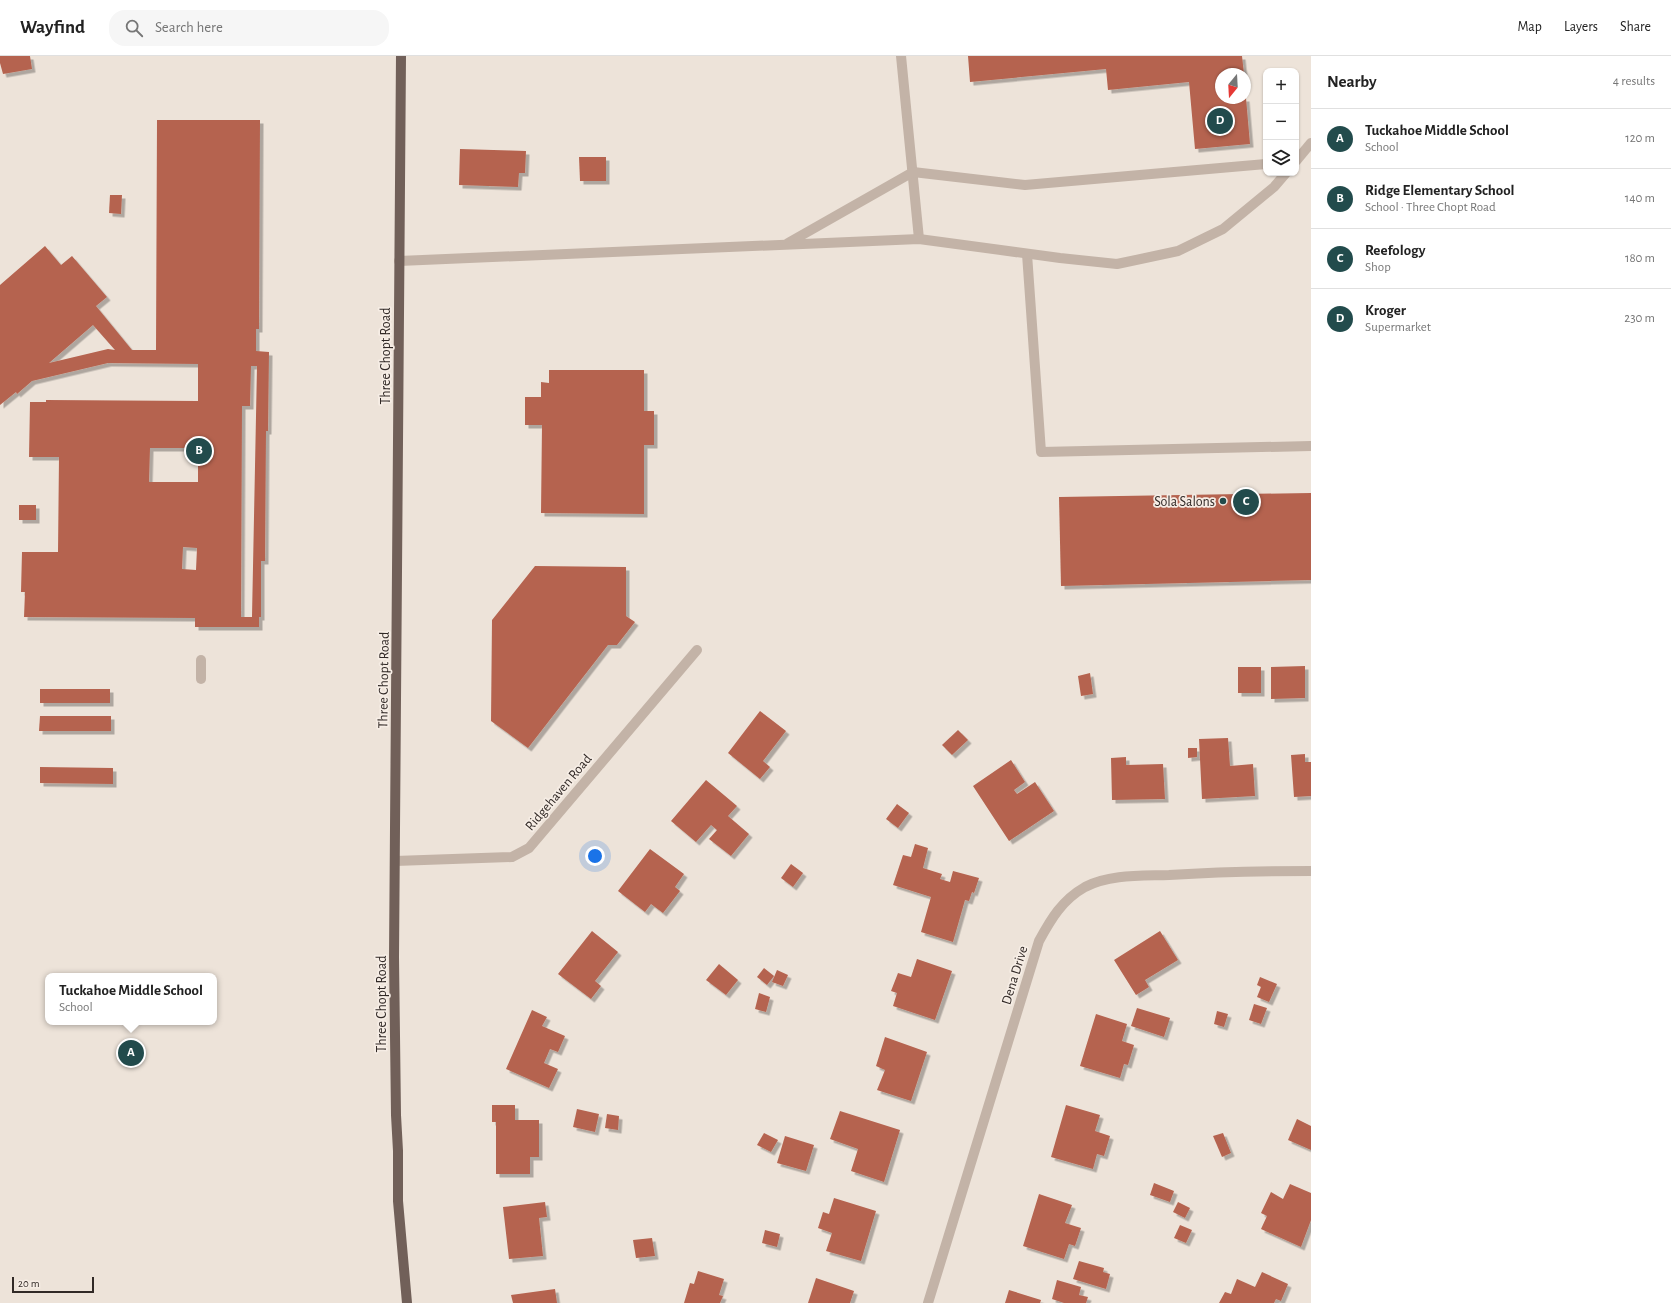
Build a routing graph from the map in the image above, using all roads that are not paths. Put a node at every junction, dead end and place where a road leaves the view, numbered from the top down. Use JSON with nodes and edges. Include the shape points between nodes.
{"nodes":[{"id":1,"x":401,"y":56,"type":"edge"},
{"id":2,"x":901,"y":56,"type":"edge"},
{"id":3,"x":1311,"y":143,"type":"edge"},
{"id":4,"x":1299,"y":157,"type":"edge"},
{"id":5,"x":1263,"y":164,"type":"edge"},
{"id":6,"x":912,"y":172,"type":"junction"},
{"id":7,"x":1283,"y":176,"type":"edge"},
{"id":8,"x":919,"y":239,"type":"junction"},
{"id":9,"x":787,"y":244,"type":"junction"},
{"id":10,"x":1028,"y":254,"type":"junction"},
{"id":11,"x":399,"y":261,"type":"junction"},
{"id":12,"x":1311,"y":446,"type":"edge"},
{"id":13,"x":697,"y":650,"type":"dead end"},
{"id":14,"x":201,"y":660,"type":"dead end"},
{"id":15,"x":202,"y":679,"type":"dead end"},
{"id":16,"x":395,"y":861,"type":"junction"},
{"id":17,"x":1311,"y":871,"type":"edge"},
{"id":18,"x":407,"y":1303,"type":"edge"},
{"id":19,"x":928,"y":1303,"type":"edge"}],
"edges":[{"from":1,"to":11,"type":"main road","name":"Three Chopt Road"},
{"from":2,"to":6,"type":"street"},
{"from":3,"to":4,"type":"street"},
{"from":5,"to":6,"type":"street","via":[[1025,185]]},
{"from":6,"to":8,"type":"street"},
{"from":6,"to":9,"type":"street"},
{"from":7,"to":10,"type":"street","via":[[1274,187],[1223,229],[1178,251],[1117,264]]},
{"from":8,"to":9,"type":"street"},
{"from":8,"to":10,"type":"street"},
{"from":9,"to":11,"type":"street"},
{"from":10,"to":12,"type":"street","via":[[1041,452]]},
{"from":11,"to":16,"type":"main road","name":"Three Chopt Road"},
{"from":13,"to":16,"type":"street","name":"Ridgehaven Road","via":[[530,848],[512,857]]},
{"from":14,"to":15,"type":"street"},
{"from":16,"to":18,"type":"main road","name":"Three Chopt Road","via":[[398,1201]]},
{"from":17,"to":19,"type":"street","name":"Dena Drive","via":[[1244,871],[1110,878],[1086,887],[1069,898],[1053,916],[1039,941]]}]}
